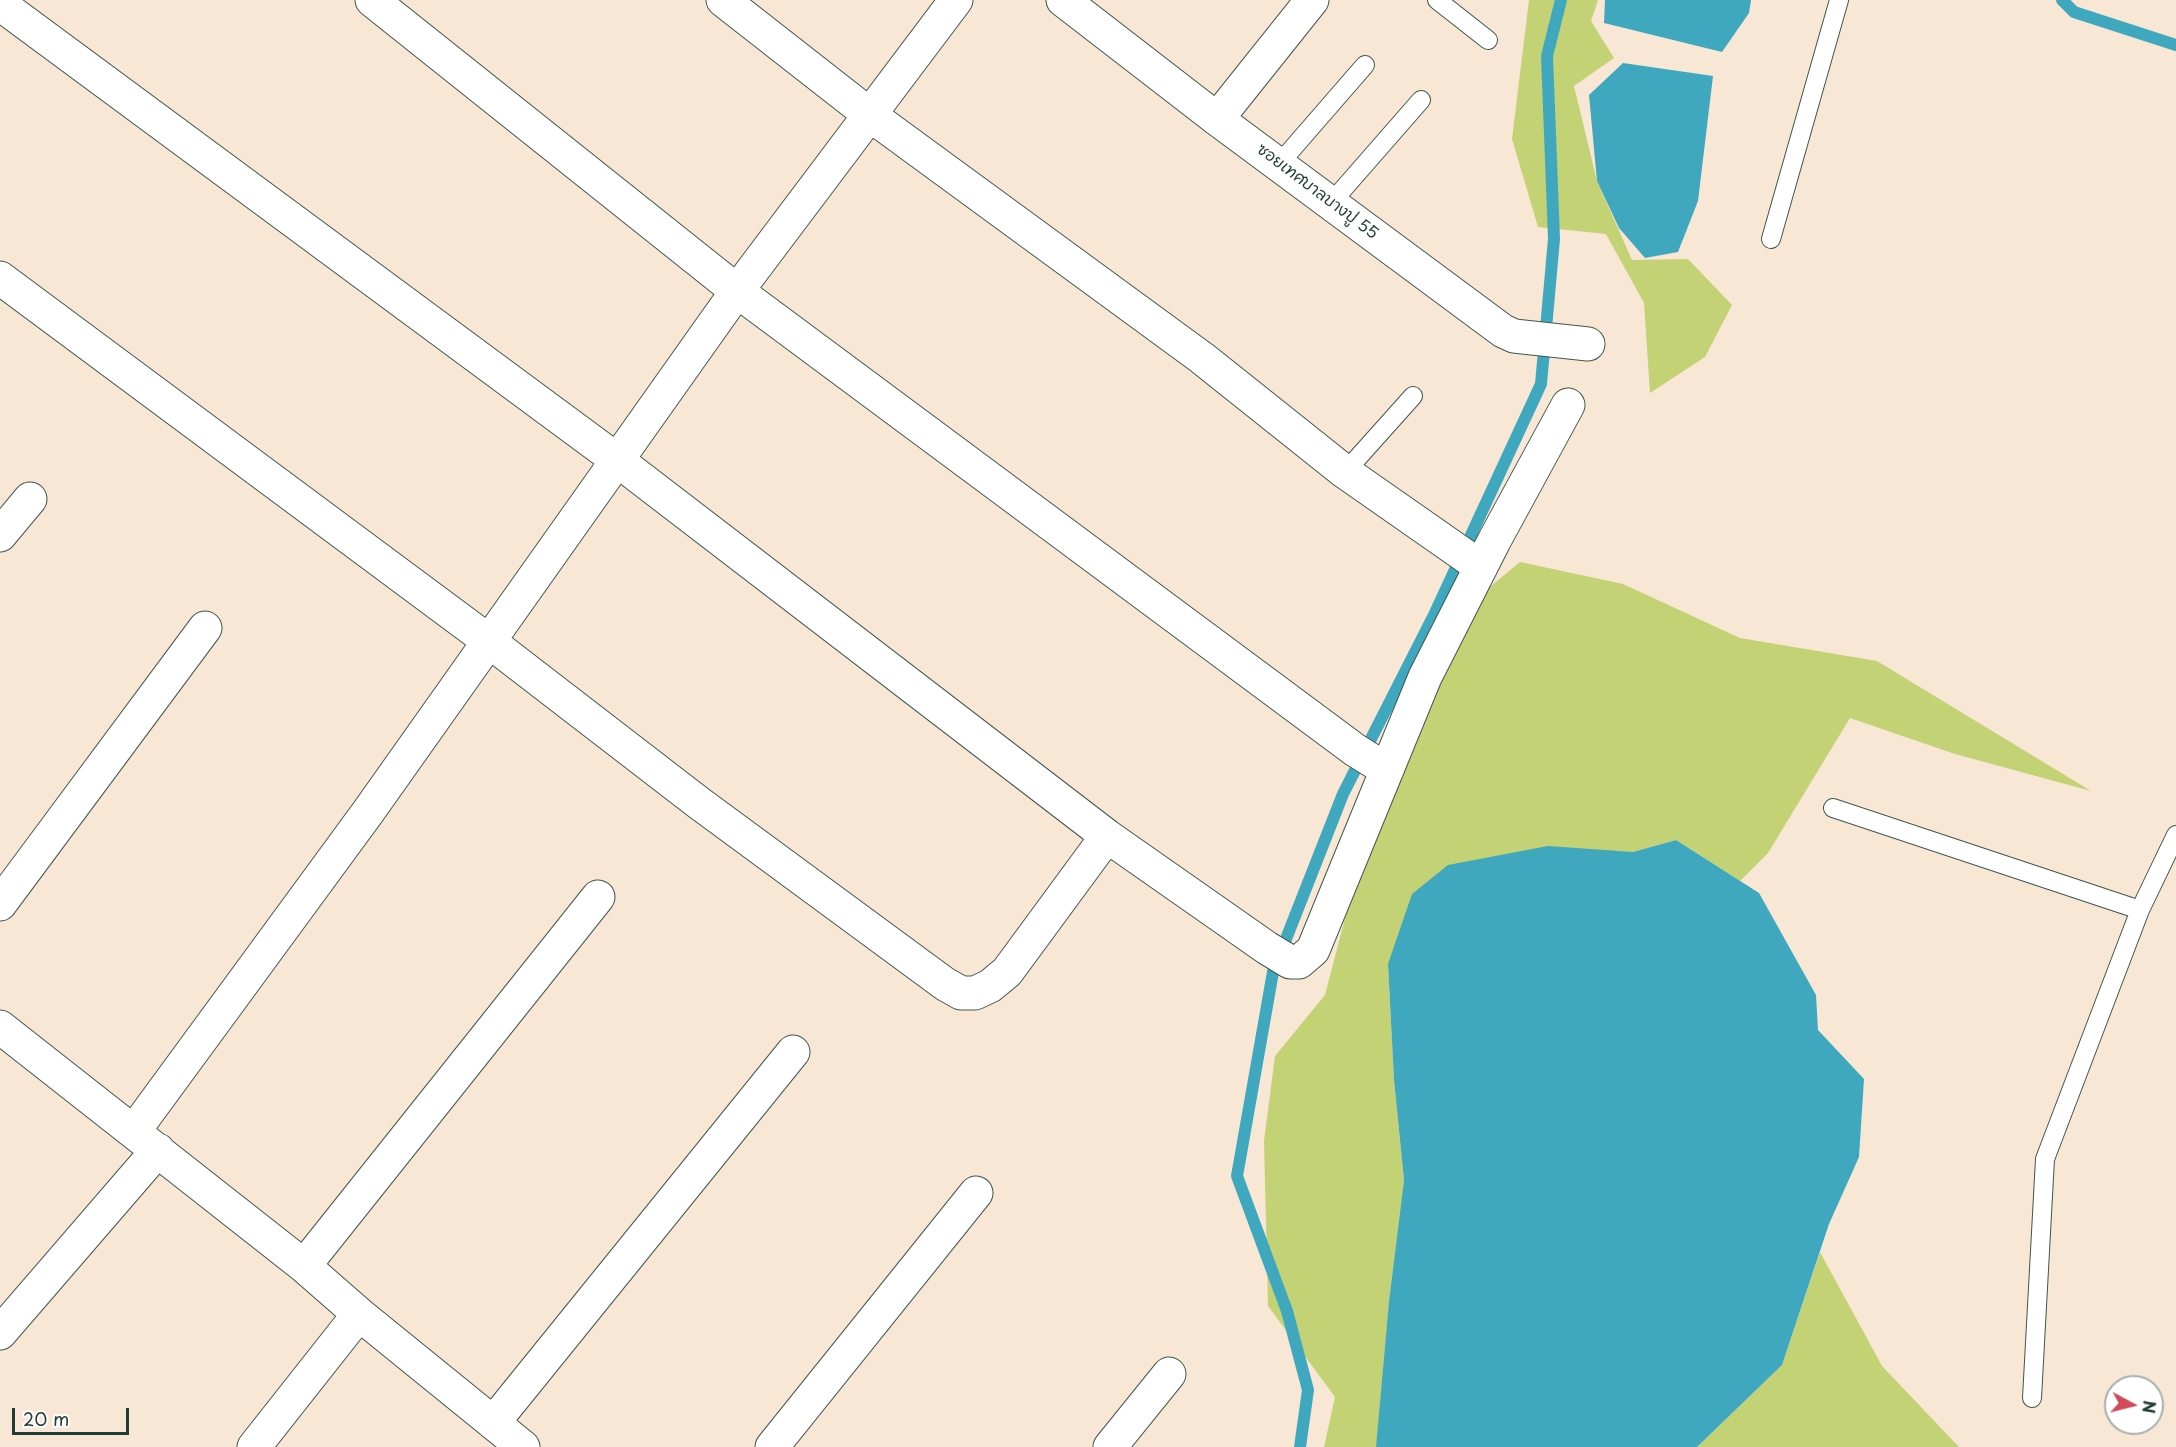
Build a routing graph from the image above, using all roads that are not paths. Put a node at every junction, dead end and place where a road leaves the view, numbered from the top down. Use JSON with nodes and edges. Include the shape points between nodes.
{"nodes":[{"id":1,"x":372,"y":0,"type":"edge"},
{"id":2,"x":723,"y":0,"type":"edge"},
{"id":3,"x":956,"y":0,"type":"edge"},
{"id":4,"x":1063,"y":0,"type":"edge"},
{"id":5,"x":1312,"y":0,"type":"edge"},
{"id":6,"x":1437,"y":0,"type":"edge"},
{"id":7,"x":1839,"y":0,"type":"edge"},
{"id":8,"x":0,"y":4,"type":"edge"},
{"id":9,"x":1488,"y":40,"type":"dead end"},
{"id":10,"x":1365,"y":65,"type":"dead end"},
{"id":11,"x":1422,"y":100,"type":"dead end"},
{"id":12,"x":870,"y":115,"type":"junction"},
{"id":13,"x":1217,"y":118,"type":"junction"},
{"id":14,"x":1279,"y":164,"type":"junction"},
{"id":15,"x":1331,"y":203,"type":"junction"},
{"id":16,"x":1771,"y":239,"type":"dead end"},
{"id":17,"x":0,"y":278,"type":"edge"},
{"id":18,"x":737,"y":291,"type":"junction"},
{"id":19,"x":1559,"y":341,"type":"dead end"},
{"id":20,"x":1413,"y":396,"type":"dead end"},
{"id":21,"x":1568,"y":405,"type":"dead end"},
{"id":22,"x":617,"y":460,"type":"junction"},
{"id":23,"x":1345,"y":472,"type":"junction"},
{"id":24,"x":30,"y":499,"type":"dead end"},
{"id":25,"x":0,"y":534,"type":"edge"},
{"id":26,"x":1475,"y":563,"type":"junction"},
{"id":27,"x":205,"y":628,"type":"dead end"},
{"id":28,"x":490,"y":642,"type":"junction"},
{"id":29,"x":1373,"y":761,"type":"junction"},
{"id":30,"x":1833,"y":808,"type":"dead end"},
{"id":31,"x":2176,"y":835,"type":"edge"},
{"id":32,"x":1107,"y":836,"type":"junction"},
{"id":33,"x":598,"y":897,"type":"dead end"},
{"id":34,"x":0,"y":904,"type":"edge"},
{"id":35,"x":2140,"y":910,"type":"junction"},
{"id":36,"x":0,"y":1027,"type":"edge"},
{"id":37,"x":793,"y":1052,"type":"dead end"},
{"id":38,"x":146,"y":1140,"type":"junction"},
{"id":39,"x":976,"y":1193,"type":"dead end"},
{"id":40,"x":304,"y":1266,"type":"junction"},
{"id":41,"x":359,"y":1314,"type":"junction"},
{"id":42,"x":0,"y":1333,"type":"edge"},
{"id":43,"x":1169,"y":1374,"type":"dead end"},
{"id":44,"x":2032,"y":1398,"type":"dead end"},
{"id":45,"x":493,"y":1423,"type":"junction"},
{"id":46,"x":254,"y":1447,"type":"edge"},
{"id":47,"x":523,"y":1447,"type":"edge"},
{"id":48,"x":772,"y":1447,"type":"edge"},
{"id":49,"x":1110,"y":1447,"type":"edge"}],
"edges":[{"from":1,"to":18,"type":"street"},
{"from":2,"to":12,"type":"street"},
{"from":3,"to":12,"type":"street"},
{"from":4,"to":13,"type":"street","name":"ซอยเทศบาลบางปู 55"},
{"from":5,"to":13,"type":"street"},
{"from":6,"to":9,"type":"lane"},
{"from":7,"to":16,"type":"lane"},
{"from":8,"to":22,"type":"street"},
{"from":10,"to":14,"type":"lane"},
{"from":11,"to":15,"type":"lane"},
{"from":12,"to":18,"type":"street"},
{"from":12,"to":23,"type":"street","via":[[1202,358]]},
{"from":13,"to":14,"type":"street","name":"ซอยเทศบาลบางปู 55"},
{"from":14,"to":15,"type":"street","name":"ซอยเทศบาลบางปู 55"},
{"from":15,"to":19,"type":"street","name":"ซอยเทศบาลบางปู 55","via":[[1503,331]]},
{"from":17,"to":28,"type":"street"},
{"from":18,"to":22,"type":"street"},
{"from":18,"to":29,"type":"street"},
{"from":20,"to":23,"type":"lane"},
{"from":21,"to":26,"type":"street"},
{"from":22,"to":28,"type":"street"},
{"from":22,"to":32,"type":"street"},
{"from":23,"to":26,"type":"street"},
{"from":24,"to":25,"type":"street"},
{"from":26,"to":29,"type":"street","via":[[1425,676]]},
{"from":27,"to":34,"type":"street"},
{"from":28,"to":32,"type":"street","via":[[699,803],[961,993],[975,993],[1006,972]]},
{"from":28,"to":38,"type":"street"},
{"from":29,"to":32,"type":"street","via":[[1313,950],[1299,962],[1279,955]]},
{"from":30,"to":35,"type":"lane"},
{"from":31,"to":35,"type":"lane"},
{"from":33,"to":40,"type":"street"},
{"from":35,"to":44,"type":"lane","via":[[2045,1159]]},
{"from":36,"to":38,"type":"street"},
{"from":37,"to":45,"type":"street"},
{"from":38,"to":40,"type":"street"},
{"from":38,"to":42,"type":"street"},
{"from":39,"to":48,"type":"street"},
{"from":40,"to":41,"type":"street"},
{"from":41,"to":45,"type":"street"},
{"from":41,"to":46,"type":"street"},
{"from":43,"to":49,"type":"street"},
{"from":45,"to":47,"type":"street"}]}
